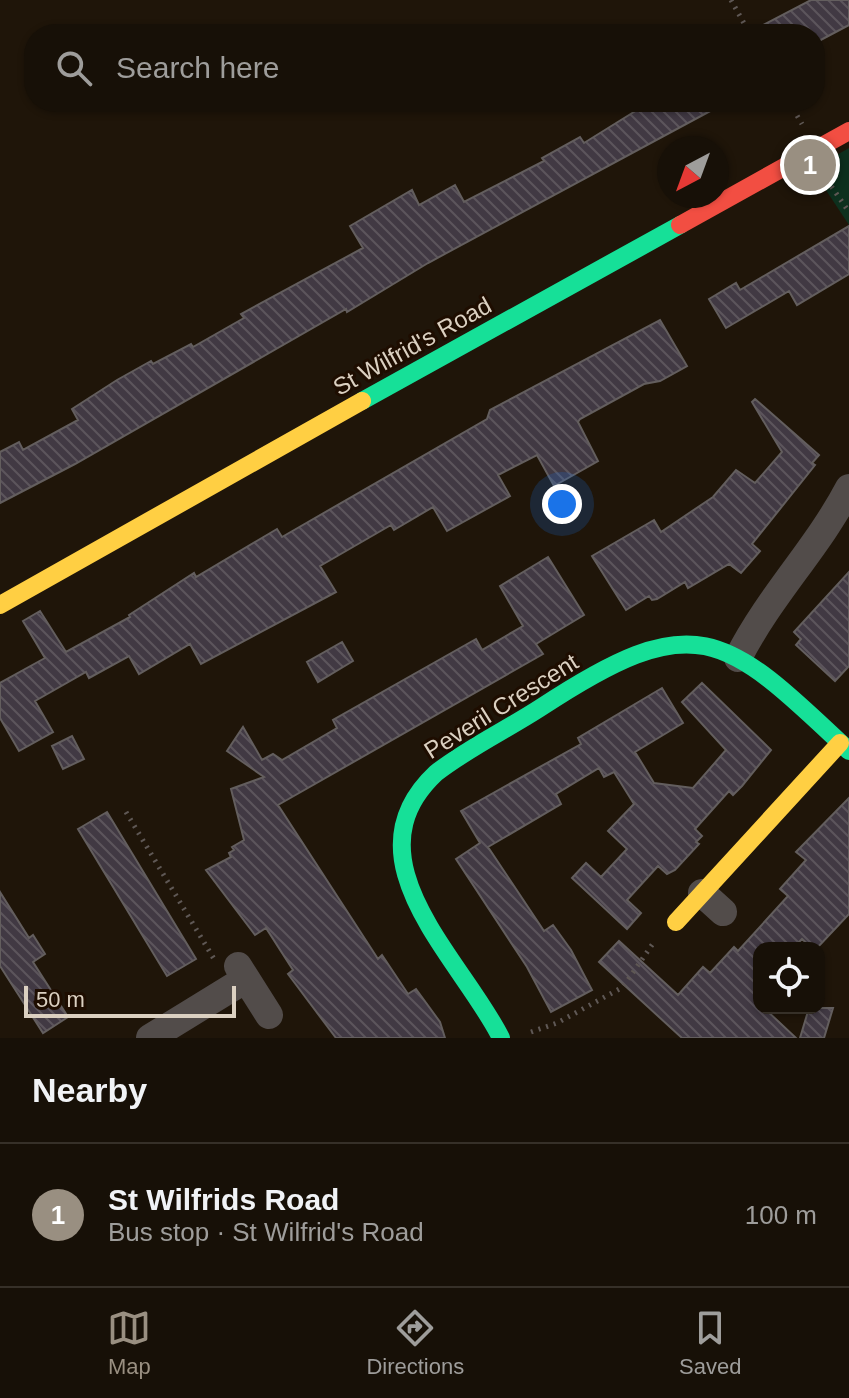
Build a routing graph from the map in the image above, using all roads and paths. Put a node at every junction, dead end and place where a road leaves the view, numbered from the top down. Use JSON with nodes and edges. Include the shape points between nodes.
{"nodes":[{"id":1,"x":731,"y":2,"type":"edge"},
{"id":2,"x":744,"y":24,"type":"edge"},
{"id":3,"x":849,"y":131,"type":"edge"},
{"id":4,"x":849,"y":488,"type":"edge"},
{"id":5,"x":0,"y":605,"type":"edge"},
{"id":6,"x":738,"y":658,"type":"junction"},
{"id":7,"x":845,"y":747,"type":"edge"},
{"id":8,"x":126,"y":812,"type":"dead end"},
{"id":9,"x":676,"y":922,"type":"joint"},
{"id":10,"x":242,"y":972,"type":"junction"},
{"id":11,"x":269,"y":1015,"type":"dead end"},
{"id":12,"x":529,"y":1033,"type":"dead end"},
{"id":13,"x":150,"y":1038,"type":"edge"},
{"id":14,"x":501,"y":1038,"type":"edge"}],
"edges":[{"from":1,"to":2,"type":"path"},
{"from":3,"to":5,"type":"street","name":"St Wilfrid's Road"},
{"from":4,"to":6,"type":"street","via":[[758,618]]},
{"from":6,"to":7,"type":"street","name":"Peveril Crescent"},
{"from":6,"to":14,"type":"street","name":"Peveril Crescent","via":[[686,643],[637,653],[444,766],[418,792],[401,843],[407,882]]},
{"from":7,"to":9,"type":"street","via":[[713,903]]},
{"from":8,"to":10,"type":"path","via":[[215,961],[228,952]]},
{"from":9,"to":12,"type":"path","via":[[665,935],[662,932],[623,987]]},
{"from":10,"to":11,"type":"street"},
{"from":10,"to":13,"type":"street"}]}
